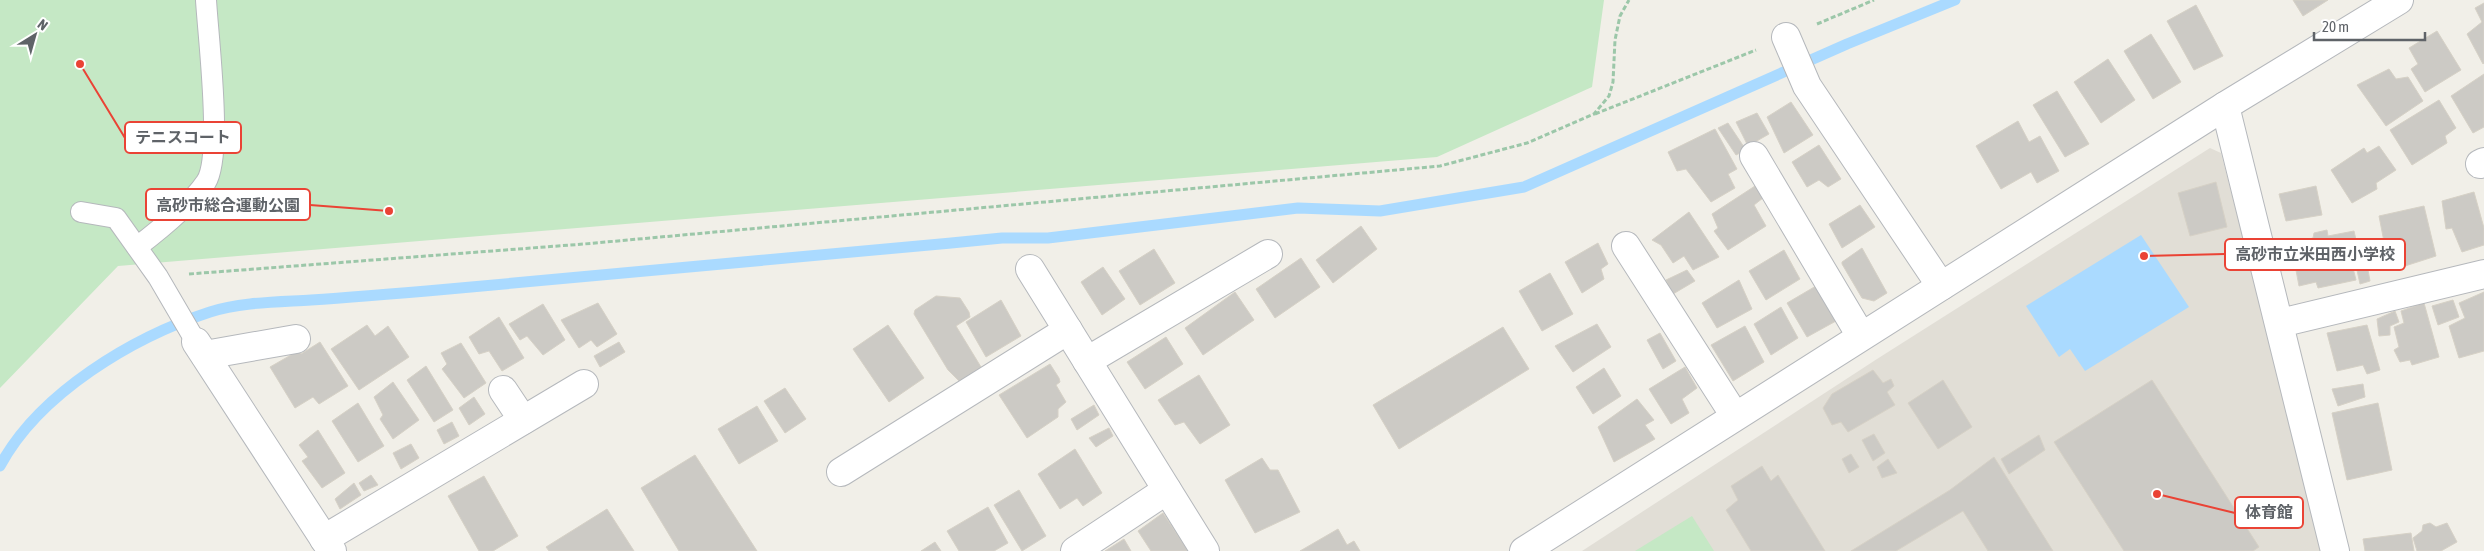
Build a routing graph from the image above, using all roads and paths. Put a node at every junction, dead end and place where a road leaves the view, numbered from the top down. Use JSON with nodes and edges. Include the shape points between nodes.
{"nodes":[{"id":1,"x":206,"y":0,"type":"edge"},
{"id":2,"x":1629,"y":0,"type":"edge"},
{"id":3,"x":1874,"y":0,"type":"edge"},
{"id":4,"x":2399,"y":0,"type":"edge"},
{"id":5,"x":1786,"y":37,"type":"junction"},
{"id":6,"x":2225,"y":106,"type":"junction"},
{"id":7,"x":1594,"y":114,"type":"junction"},
{"id":8,"x":1754,"y":156,"type":"dead end"},
{"id":9,"x":81,"y":212,"type":"dead end"},
{"id":10,"x":137,"y":246,"type":"junction"},
{"id":11,"x":1626,"y":246,"type":"dead end"},
{"id":12,"x":1268,"y":254,"type":"dead end"},
{"id":13,"x":1030,"y":269,"type":"dead end"},
{"id":14,"x":2484,"y":274,"type":"edge"},
{"id":15,"x":158,"y":277,"type":"junction"},
{"id":16,"x":1940,"y":286,"type":"junction"},
{"id":17,"x":2280,"y":323,"type":"junction"},
{"id":18,"x":1068,"y":330,"type":"junction"},
{"id":19,"x":1861,"y":336,"type":"junction"},
{"id":20,"x":296,"y":339,"type":"dead end"},
{"id":21,"x":201,"y":349,"type":"junction"},
{"id":22,"x":1087,"y":361,"type":"junction"},
{"id":23,"x":584,"y":384,"type":"dead end"},
{"id":24,"x":503,"y":390,"type":"dead end"},
{"id":25,"x":1735,"y":416,"type":"junction"},
{"id":26,"x":523,"y":420,"type":"junction"},
{"id":27,"x":841,"y":472,"type":"dead end"},
{"id":28,"x":1167,"y":490,"type":"junction"},
{"id":29,"x":328,"y":545,"type":"edge"},
{"id":30,"x":1075,"y":551,"type":"edge"},
{"id":31,"x":1205,"y":551,"type":"edge"},
{"id":32,"x":1524,"y":551,"type":"edge"},
{"id":33,"x":2335,"y":551,"type":"edge"}],
"edges":[{"from":1,"to":10,"type":"lane","via":[[215,141],[207,180],[164,226]]},
{"from":2,"to":7,"type":"path","via":[[1620,16],[1609,96]]},
{"from":3,"to":5,"type":"path"},
{"from":4,"to":6,"type":"street"},
{"from":5,"to":7,"type":"path"},
{"from":5,"to":16,"type":"street","via":[[1807,86]]},
{"from":6,"to":16,"type":"street"},
{"from":6,"to":17,"type":"street"},
{"from":7,"to":15,"type":"path","via":[[1527,143],[1481,157],[1402,171],[1148,191],[584,244]]},
{"from":8,"to":19,"type":"street"},
{"from":9,"to":10,"type":"lane","via":[[116,218]]},
{"from":10,"to":15,"type":"lane"},
{"from":11,"to":25,"type":"street"},
{"from":12,"to":22,"type":"street"},
{"from":13,"to":18,"type":"street"},
{"from":14,"to":17,"type":"street"},
{"from":15,"to":21,"type":"lane"},
{"from":16,"to":19,"type":"street"},
{"from":17,"to":33,"type":"street"},
{"from":18,"to":22,"type":"street"},
{"from":18,"to":27,"type":"street"},
{"from":19,"to":25,"type":"street"},
{"from":20,"to":21,"type":"street"},
{"from":21,"to":29,"type":"street"},
{"from":22,"to":28,"type":"street"},
{"from":23,"to":26,"type":"street"},
{"from":24,"to":26,"type":"street"},
{"from":25,"to":32,"type":"street"},
{"from":26,"to":29,"type":"street"},
{"from":28,"to":30,"type":"street"},
{"from":28,"to":31,"type":"street"}]}
